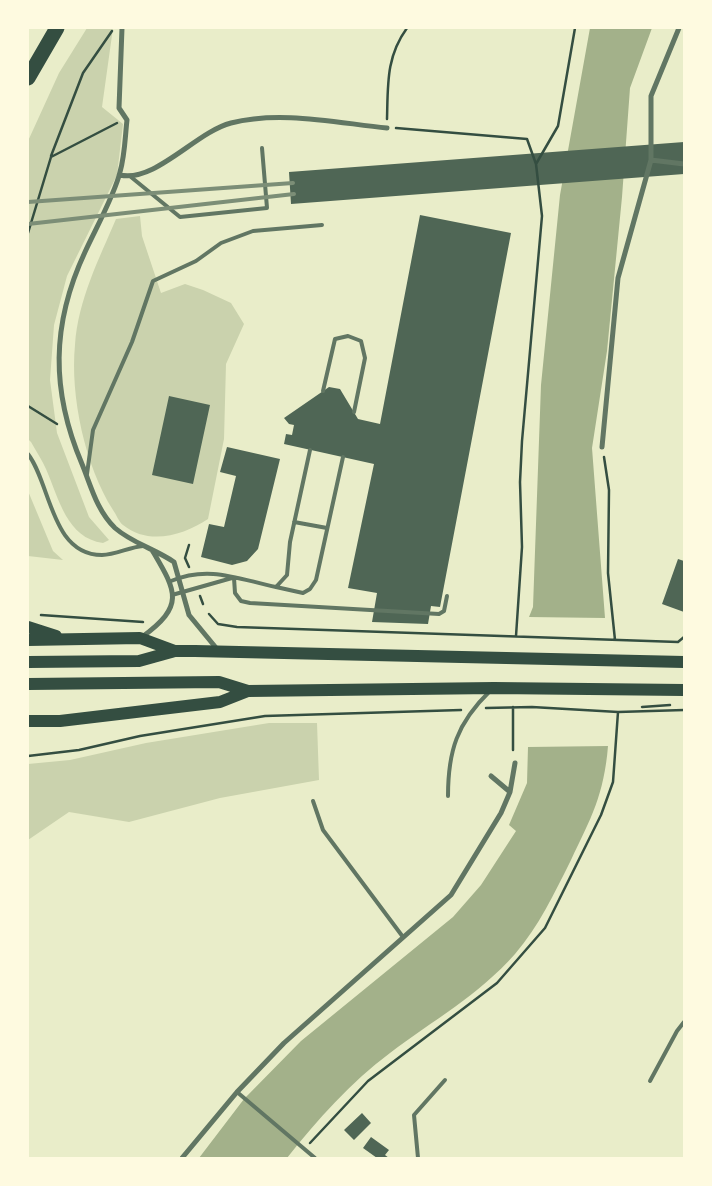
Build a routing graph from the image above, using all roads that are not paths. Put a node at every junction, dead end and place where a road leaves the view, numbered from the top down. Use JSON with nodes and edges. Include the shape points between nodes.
{"nodes":[{"id":1,"x":57,"y":28,"type":"edge"},
{"id":2,"x":122,"y":28,"type":"edge"},
{"id":3,"x":679,"y":28,"type":"edge"},
{"id":4,"x":28,"y":78,"type":"edge"},
{"id":5,"x":386,"y":128,"type":"road end"},
{"id":6,"x":262,"y":148,"type":"dead end"},
{"id":7,"x":651,"y":160,"type":"junction"},
{"id":8,"x":684,"y":164,"type":"edge"},
{"id":9,"x":120,"y":174,"type":"junction"},
{"id":10,"x":131,"y":177,"type":"junction"},
{"id":11,"x":322,"y":225,"type":"dead end"},
{"id":12,"x":323,"y":391,"type":"dead end"},
{"id":13,"x":354,"y":412,"type":"dead end"},
{"id":14,"x":602,"y":447,"type":"road end"},
{"id":15,"x":310,"y":450,"type":"dead end"},
{"id":16,"x":28,"y":454,"type":"edge"},
{"id":17,"x":343,"y":457,"type":"dead end"},
{"id":18,"x":87,"y":476,"type":"junction"},
{"id":19,"x":294,"y":522,"type":"junction"},
{"id":20,"x":327,"y":528,"type":"junction"},
{"id":21,"x":144,"y":546,"type":"junction"},
{"id":22,"x":152,"y":550,"type":"junction"},
{"id":23,"x":180,"y":577,"type":"junction"},
{"id":24,"x":234,"y":578,"type":"junction"},
{"id":25,"x":170,"y":581,"type":"junction"},
{"id":26,"x":276,"y":587,"type":"junction"},
{"id":27,"x":184,"y":593,"type":"junction"},
{"id":28,"x":172,"y":595,"type":"junction"},
{"id":29,"x":447,"y":596,"type":"dead end"},
{"id":30,"x":28,"y":627,"type":"edge"},
{"id":31,"x":140,"y":638,"type":"junction"},
{"id":32,"x":28,"y":640,"type":"edge"},
{"id":33,"x":66,"y":640,"type":"junction"},
{"id":34,"x":175,"y":651,"type":"junction"},
{"id":35,"x":219,"y":651,"type":"junction"},
{"id":36,"x":28,"y":662,"type":"edge"},
{"id":37,"x":684,"y":662,"type":"edge"},
{"id":38,"x":28,"y":684,"type":"edge"},
{"id":39,"x":494,"y":688,"type":"junction"},
{"id":40,"x":684,"y":690,"type":"edge"},
{"id":41,"x":248,"y":691,"type":"junction"},
{"id":42,"x":28,"y":721,"type":"edge"},
{"id":43,"x":515,"y":763,"type":"dead end"},
{"id":44,"x":492,"y":776,"type":"dead end"},
{"id":45,"x":510,"y":792,"type":"junction"},
{"id":46,"x":448,"y":796,"type":"dead end"},
{"id":47,"x":313,"y":801,"type":"dead end"},
{"id":48,"x":404,"y":937,"type":"junction"},
{"id":49,"x":684,"y":1022,"type":"edge"},
{"id":50,"x":445,"y":1080,"type":"dead end"},
{"id":51,"x":650,"y":1081,"type":"dead end"},
{"id":52,"x":237,"y":1092,"type":"junction"},
{"id":53,"x":182,"y":1158,"type":"edge"},
{"id":54,"x":316,"y":1158,"type":"edge"},
{"id":55,"x":418,"y":1158,"type":"edge"}],
"edges":[{"from":1,"to":4,"type":"highway"},
{"from":2,"to":9,"type":"street","via":[[119,108],[127,120]]},
{"from":3,"to":7,"type":"street","via":[[651,96]]},
{"from":5,"to":10,"type":"street","via":[[297,119],[230,123],[208,132],[146,172]]},
{"from":6,"to":10,"type":"lane","via":[[267,208],[180,217]]},
{"from":7,"to":8,"type":"street"},
{"from":7,"to":14,"type":"street","via":[[618,278]]},
{"from":9,"to":10,"type":"street"},
{"from":9,"to":18,"type":"street","via":[[83,255],[64,314],[60,388],[69,432]]},
{"from":11,"to":18,"type":"lane","via":[[253,232],[221,242],[196,261],[153,281],[132,342],[93,430]]},
{"from":12,"to":13,"type":"lane","via":[[335,340],[345,336],[361,341],[365,358]]},
{"from":15,"to":19,"type":"lane"},
{"from":16,"to":21,"type":"lane","via":[[57,522],[76,546],[102,555]]},
{"from":17,"to":20,"type":"lane"},
{"from":18,"to":21,"type":"street","via":[[101,508],[114,526]]},
{"from":19,"to":20,"type":"lane"},
{"from":19,"to":26,"type":"lane","via":[[287,574]]},
{"from":20,"to":26,"type":"lane","via":[[316,580],[310,589],[303,594]]},
{"from":21,"to":22,"type":"street"},
{"from":22,"to":23,"type":"street","via":[[174,562]]},
{"from":22,"to":25,"type":"street"},
{"from":23,"to":24,"type":"lane","via":[[216,572]]},
{"from":23,"to":25,"type":"lane"},
{"from":23,"to":27,"type":"street"},
{"from":24,"to":26,"type":"lane"},
{"from":24,"to":27,"type":"lane"},
{"from":24,"to":29,"type":"lane","via":[[235,593],[241,601],[250,603],[440,614],[444,611]]},
{"from":25,"to":28,"type":"street"},
{"from":27,"to":28,"type":"lane"},
{"from":27,"to":35,"type":"street","via":[[193,621]]},
{"from":28,"to":31,"type":"street","via":[[164,618]]},
{"from":30,"to":33,"type":"main road"},
{"from":31,"to":33,"type":"main road"},
{"from":31,"to":34,"type":"main road"},
{"from":32,"to":33,"type":"main road"},
{"from":34,"to":35,"type":"main road"},
{"from":34,"to":36,"type":"main road","via":[[139,661]]},
{"from":35,"to":37,"type":"main road"},
{"from":38,"to":41,"type":"main road","via":[[219,682]]},
{"from":39,"to":40,"type":"main road"},
{"from":39,"to":41,"type":"main road"},
{"from":39,"to":46,"type":"lane","via":[[472,709],[453,744]]},
{"from":41,"to":42,"type":"main road","via":[[220,702],[60,721]]},
{"from":43,"to":45,"type":"street"},
{"from":44,"to":45,"type":"street"},
{"from":45,"to":48,"type":"street","via":[[452,895]]},
{"from":47,"to":48,"type":"lane","via":[[323,830]]},
{"from":48,"to":52,"type":"street","via":[[284,1043]]},
{"from":49,"to":51,"type":"lane"},
{"from":50,"to":55,"type":"lane","via":[[414,1115]]},
{"from":52,"to":53,"type":"street"},
{"from":52,"to":54,"type":"lane"}]}
